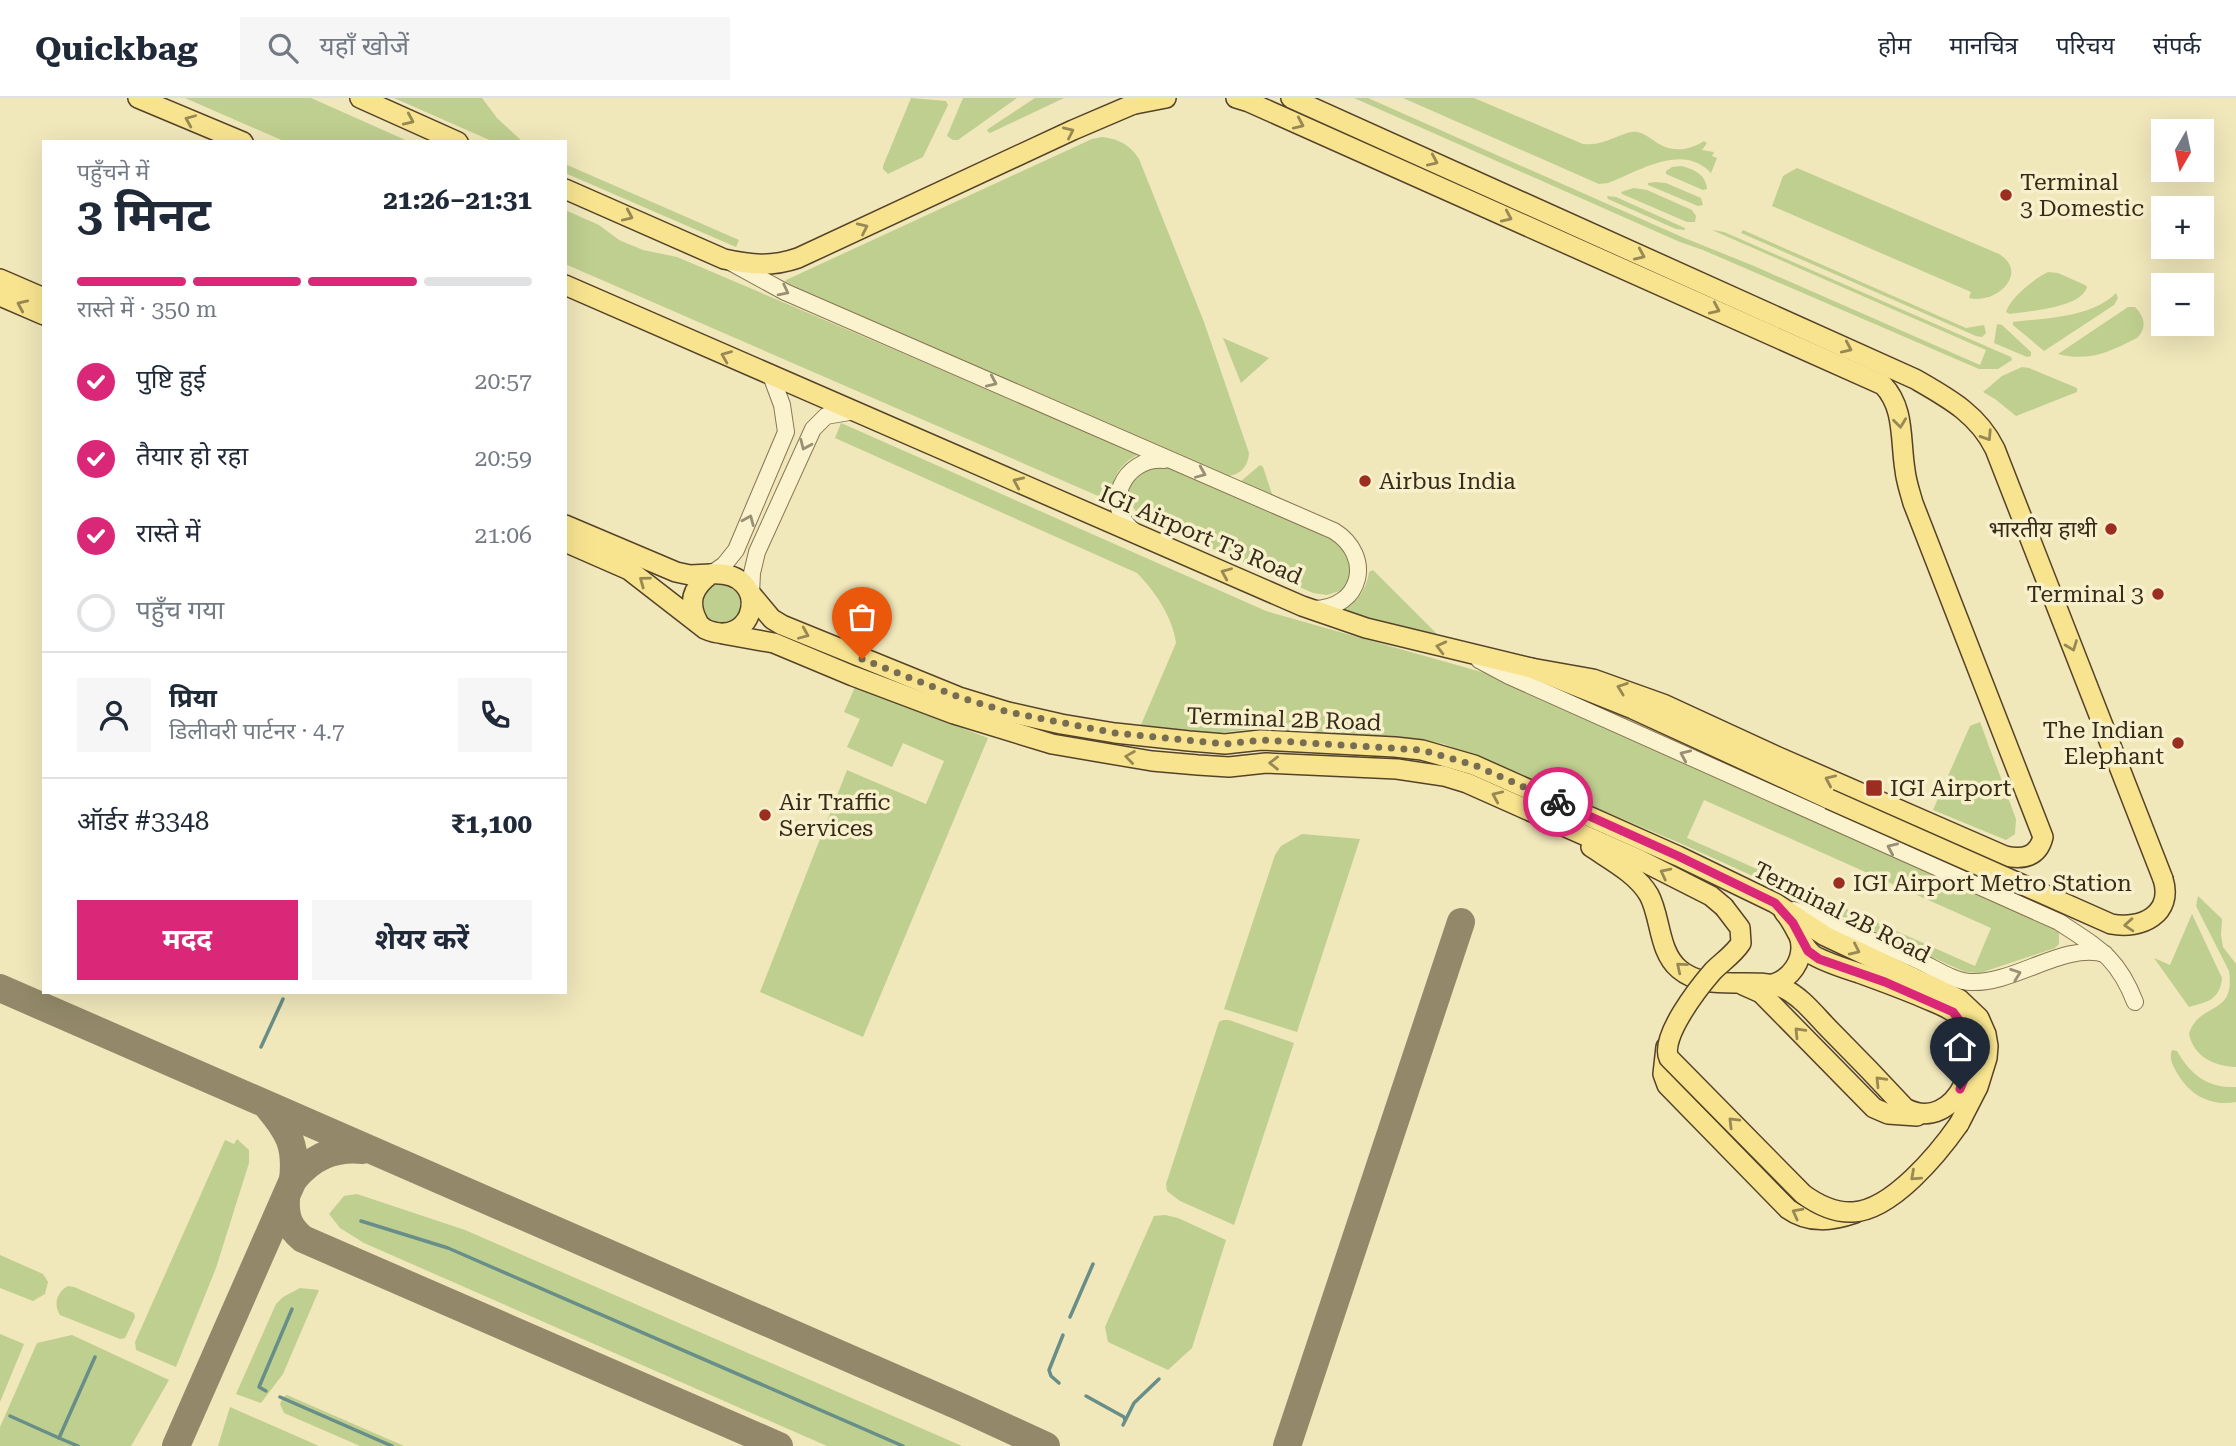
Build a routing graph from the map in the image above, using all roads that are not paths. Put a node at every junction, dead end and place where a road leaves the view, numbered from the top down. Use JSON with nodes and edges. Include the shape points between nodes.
{"nodes":[{"id":1,"x":138,"y":98,"type":"edge"},
{"id":2,"x":360,"y":98,"type":"edge"},
{"id":3,"x":1166,"y":98,"type":"edge"},
{"id":4,"x":1236,"y":98,"type":"edge"},
{"id":5,"x":1291,"y":98,"type":"edge"},
{"id":6,"x":1141,"y":101,"type":"edge"},
{"id":7,"x":238,"y":140,"type":"edge"},
{"id":8,"x":454,"y":140,"type":"edge"},
{"id":9,"x":567,"y":190,"type":"edge"},
{"id":10,"x":724,"y":258,"type":"junction"},
{"id":11,"x":0,"y":279,"type":"edge"},
{"id":12,"x":567,"y":286,"type":"edge"},
{"id":13,"x":0,"y":296,"type":"edge"},
{"id":14,"x":42,"y":297,"type":"edge"},
{"id":15,"x":42,"y":314,"type":"edge"},
{"id":16,"x":770,"y":373,"type":"junction"},
{"id":17,"x":857,"y":411,"type":"junction"},
{"id":18,"x":1175,"y":462,"type":"junction"},
{"id":19,"x":567,"y":526,"type":"edge"},
{"id":20,"x":1143,"y":537,"type":"junction"},
{"id":21,"x":567,"y":543,"type":"edge"},
{"id":22,"x":711,"y":574,"type":"junction"},
{"id":23,"x":751,"y":594,"type":"junction"},
{"id":24,"x":1302,"y":606,"type":"junction"},
{"id":25,"x":698,"y":622,"type":"junction"},
{"id":26,"x":723,"y":634,"type":"junction"},
{"id":27,"x":1468,"y":654,"type":"junction"},
{"id":28,"x":1531,"y":668,"type":"junction"},
{"id":29,"x":1189,"y":741,"type":"junction"},
{"id":30,"x":1198,"y":765,"type":"junction"},
{"id":31,"x":1560,"y":823,"type":"junction"},
{"id":32,"x":1775,"y":903,"type":"junction"},
{"id":33,"x":2059,"y":922,"type":"junction"},
{"id":34,"x":1800,"y":939,"type":"junction"},
{"id":35,"x":2106,"y":954,"type":"junction"},
{"id":36,"x":2063,"y":957,"type":"junction"},
{"id":37,"x":1740,"y":985,"type":"junction"},
{"id":38,"x":1769,"y":985,"type":"junction"},
{"id":39,"x":2136,"y":1002,"type":"dead end"},
{"id":40,"x":1932,"y":1114,"type":"junction"}],
"edges":[{"from":7,"to":1,"type":"main road","one_way":true},
{"from":2,"to":8,"type":"main road","one_way":true},
{"from":3,"to":6,"type":"main road"},
{"from":4,"to":28,"type":"main road","one_way":true,"via":[[1883,385],[1898,411],[1913,503],[2034,810],[2042,842],[2035,853],[2021,859],[2004,856],[1653,700],[1593,678]]},
{"from":5,"to":28,"type":"main road","name":"IGI Airport T3 Road","one_way":true,"bridge":true,"via":[[1915,379],[1971,415],[1996,449],[2163,879],[2164,900],[2156,915],[2141,924],[2111,925],[1633,709]]},
{"from":10,"to":6,"type":"main road","one_way":true,"via":[[765,265],[798,258]]},
{"from":9,"to":10,"type":"main road","one_way":true},
{"from":10,"to":18,"type":"street","one_way":true,"via":[[785,292]]},
{"from":11,"to":14,"type":"main road"},
{"from":16,"to":12,"type":"main road","name":"IGI Airport T3 Road","one_way":true},
{"from":15,"to":13,"type":"main road","one_way":true},
{"from":16,"to":17,"type":"main road","name":"IGI Airport T3 Road"},
{"from":22,"to":16,"type":"street","one_way":true,"via":[[736,550],[786,432]]},
{"from":20,"to":17,"type":"main road","name":"IGI Airport T3 Road","one_way":true},
{"from":17,"to":23,"type":"street","one_way":true,"via":[[826,416],[813,429],[757,552]]},
{"from":18,"to":20,"type":"street","via":[[1147,461],[1135,467],[1122,484],[1118,505],[1123,518]]},
{"from":18,"to":24,"type":"street","one_way":true,"via":[[1345,537],[1358,559],[1356,584],[1349,595],[1327,608]]},
{"from":19,"to":22,"type":"main road","via":[[668,569]]},
{"from":24,"to":20,"type":"main road","name":"IGI Airport T3 Road","one_way":true},
{"from":25,"to":21,"type":"main road","one_way":true,"via":[[629,570]]},
{"from":22,"to":23,"type":"main road","via":[[740,579]]},
{"from":22,"to":25,"type":"main road","via":[[693,595],[691,605]]},
{"from":23,"to":26,"type":"main road","via":[[746,621]]},
{"from":23,"to":29,"type":"main road","name":"Terminal 2B Road","one_way":true,"via":[[782,625],[959,697],[1061,724]]},
{"from":27,"to":24,"type":"main road","name":"IGI Airport T3 Road","one_way":true},
{"from":25,"to":26,"type":"main road"},
{"from":30,"to":26,"type":"main road","name":"Terminal 2B Road","one_way":true,"via":[[1052,744],[942,710],[774,643]]},
{"from":27,"to":28,"type":"main road","name":"IGI Airport T3 Road"},
{"from":33,"to":27,"type":"street","one_way":true},
{"from":29,"to":30,"type":"main road","via":[[1199,748]]},
{"from":29,"to":32,"type":"main road","name":"Terminal 2B Road","via":[[1395,747],[1446,756]]},
{"from":31,"to":30,"type":"main road","name":"Terminal 2B Road","one_way":true,"via":[[1467,783],[1421,772],[1266,762]]},
{"from":32,"to":31,"type":"main road","name":"Terminal 2B Road","one_way":true,"bridge":true,"via":[[1825,936],[1959,999],[1973,1010],[1986,1034],[1987,1058],[1959,1124],[1923,1169],[1887,1198],[1863,1210],[1838,1211],[1803,1194],[1669,1058],[1666,1047],[1671,1032],[1699,989],[1741,943],[1740,928],[1724,907],[1711,896]]},
{"from":37,"to":31,"type":"main road","one_way":true,"via":[[1716,983],[1678,968],[1665,949],[1645,888]]},
{"from":32,"to":34,"type":"main road"},
{"from":32,"to":36,"type":"street","one_way":true,"via":[[1967,982],[1997,981]]},
{"from":33,"to":35,"type":"street"},
{"from":33,"to":36,"type":"street","via":[[2071,941]]},
{"from":34,"to":38,"type":"main road","via":[[1796,965],[1785,979]]},
{"from":34,"to":40,"type":"main road","via":[[1819,959],[1909,992],[1960,1018],[1971,1040],[1970,1065],[1953,1101]]},
{"from":35,"to":36,"type":"street"},
{"from":35,"to":39,"type":"street","via":[[2121,970]]},
{"from":37,"to":38,"type":"main road"},
{"from":40,"to":37,"type":"main road","one_way":true,"via":[[1897,1115],[1874,1108],[1761,993]]},
{"from":40,"to":38,"type":"main road","one_way":true,"via":[[1905,1108],[1799,999]]}]}
